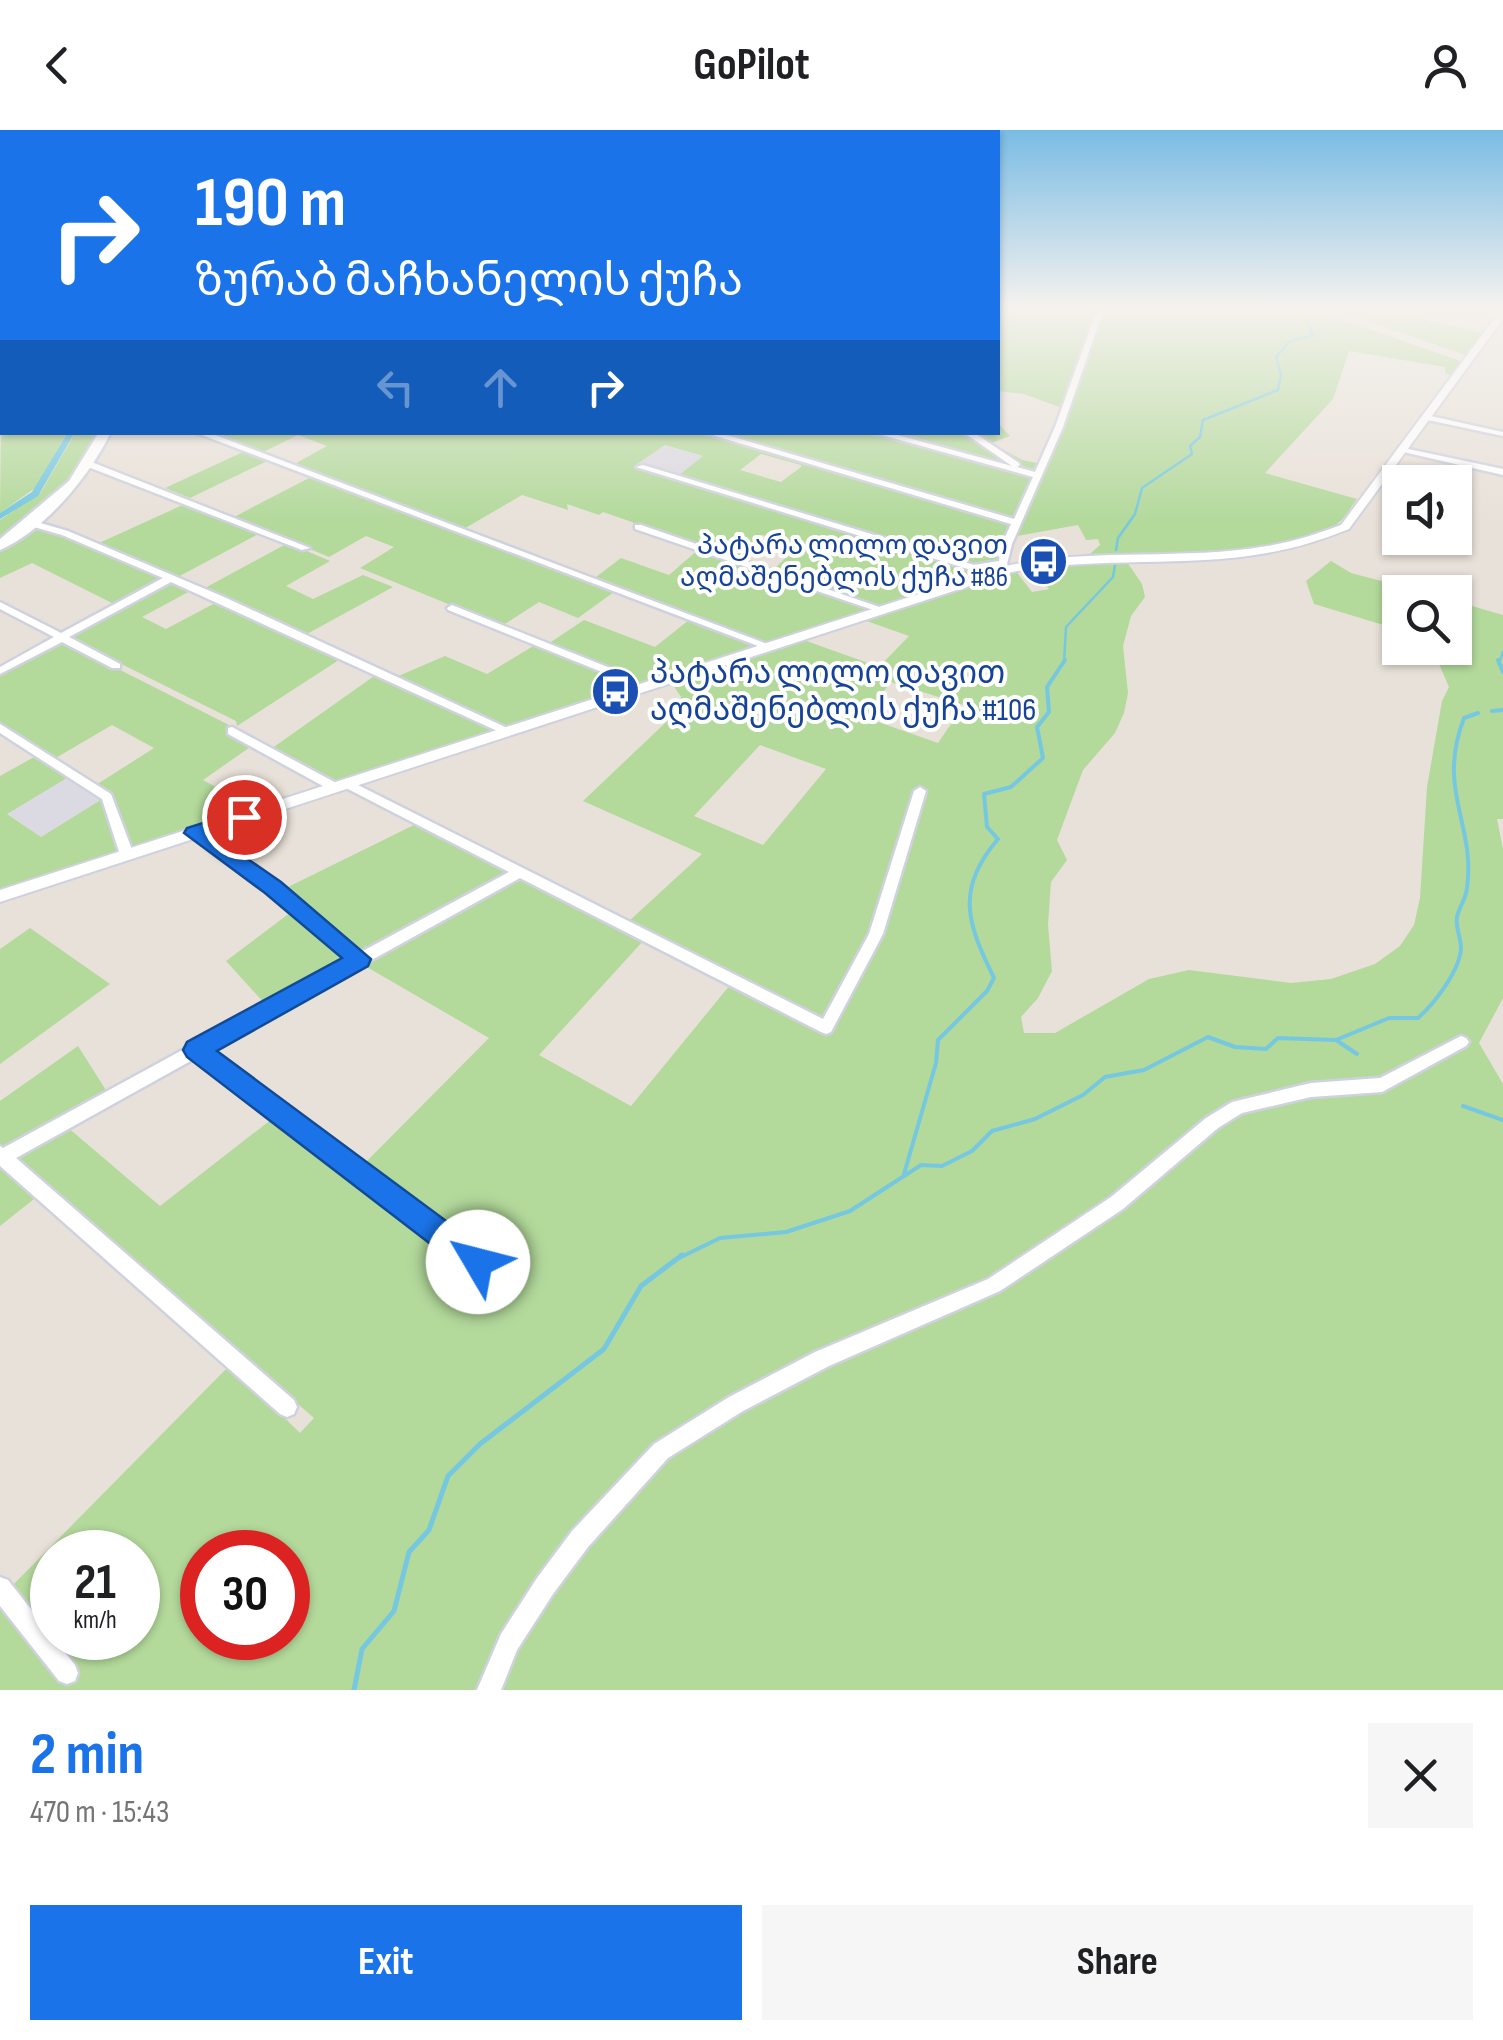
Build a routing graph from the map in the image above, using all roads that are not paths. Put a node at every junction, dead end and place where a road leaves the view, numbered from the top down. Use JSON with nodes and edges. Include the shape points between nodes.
{"nodes":[{"id":1,"x":1076,"y":378,"type":"edge"},
{"id":2,"x":1455,"y":378,"type":"edge"},
{"id":3,"x":1426,"y":417,"type":"junction"},
{"id":4,"x":1503,"y":434,"type":"edge"},
{"id":5,"x":104,"y":435,"type":"edge"},
{"id":6,"x":206,"y":435,"type":"edge"},
{"id":7,"x":716,"y":435,"type":"edge"},
{"id":8,"x":886,"y":435,"type":"edge"},
{"id":9,"x":972,"y":435,"type":"edge"},
{"id":10,"x":1402,"y":449,"type":"junction"},
{"id":11,"x":91,"y":465,"type":"junction"},
{"id":12,"x":640,"y":467,"type":"dead end"},
{"id":13,"x":1503,"y":472,"type":"edge"},
{"id":14,"x":1033,"y":474,"type":"junction"},
{"id":15,"x":30,"y":523,"type":"junction"},
{"id":16,"x":1017,"y":523,"type":"junction"},
{"id":17,"x":638,"y":527,"type":"dead end"},
{"id":18,"x":0,"y":546,"type":"edge"},
{"id":19,"x":305,"y":548,"type":"dead end"},
{"id":20,"x":1002,"y":568,"type":"junction"},
{"id":21,"x":170,"y":578,"type":"junction"},
{"id":22,"x":0,"y":606,"type":"edge"},
{"id":23,"x":452,"y":608,"type":"dead end"},
{"id":24,"x":883,"y":610,"type":"junction"},
{"id":25,"x":61,"y":637,"type":"junction"},
{"id":26,"x":770,"y":647,"type":"junction"},
{"id":27,"x":116,"y":666,"type":"dead end"},
{"id":28,"x":0,"y":671,"type":"edge"},
{"id":29,"x":624,"y":694,"type":"junction"},
{"id":30,"x":0,"y":728,"type":"edge"},
{"id":31,"x":232,"y":731,"type":"dead end"},
{"id":32,"x":508,"y":731,"type":"junction"},
{"id":33,"x":342,"y":786,"type":"junction"},
{"id":34,"x":920,"y":791,"type":"dead end"},
{"id":35,"x":195,"y":833,"type":"junction"},
{"id":36,"x":127,"y":855,"type":"junction"},
{"id":37,"x":519,"y":872,"type":"junction"},
{"id":38,"x":0,"y":896,"type":"edge"},
{"id":39,"x":359,"y":959,"type":"junction"},
{"id":40,"x":1461,"y":1042,"type":"dead end"},
{"id":41,"x":196,"y":1050,"type":"junction"},
{"id":42,"x":1,"y":1156,"type":"edge"},
{"id":43,"x":478,"y":1262,"type":"dead end"},
{"id":44,"x":288,"y":1407,"type":"dead end"},
{"id":45,"x":0,"y":1588,"type":"edge"},
{"id":46,"x":67,"y":1673,"type":"dead end"},
{"id":47,"x":489,"y":1690,"type":"edge"}],
"edges":[{"from":1,"to":14,"type":"street"},
{"from":2,"to":3,"type":"street"},
{"from":3,"to":4,"type":"street"},
{"from":3,"to":10,"type":"street"},
{"from":5,"to":11,"type":"main road"},
{"from":6,"to":26,"type":"street"},
{"from":7,"to":16,"type":"street"},
{"from":8,"to":14,"type":"street"},
{"from":9,"to":14,"type":"street"},
{"from":10,"to":13,"type":"street"},
{"from":10,"to":20,"type":"street","via":[[1345,527],[1328,534],[1228,553]]},
{"from":11,"to":15,"type":"main road"},
{"from":11,"to":19,"type":"street"},
{"from":12,"to":20,"type":"street","via":[[974,568]]},
{"from":14,"to":16,"type":"street"},
{"from":15,"to":18,"type":"main road"},
{"from":15,"to":21,"type":"street"},
{"from":16,"to":20,"type":"street"},
{"from":17,"to":24,"type":"street"},
{"from":20,"to":24,"type":"street"},
{"from":21,"to":25,"type":"street"},
{"from":21,"to":32,"type":"street"},
{"from":22,"to":25,"type":"street"},
{"from":23,"to":29,"type":"street","via":[[611,672],[626,685]]},
{"from":24,"to":26,"type":"street"},
{"from":25,"to":27,"type":"street"},
{"from":25,"to":28,"type":"street"},
{"from":26,"to":29,"type":"street"},
{"from":29,"to":32,"type":"street"},
{"from":30,"to":36,"type":"street","via":[[107,797]]},
{"from":31,"to":33,"type":"street"},
{"from":32,"to":33,"type":"street"},
{"from":33,"to":35,"type":"street"},
{"from":33,"to":37,"type":"street"},
{"from":34,"to":37,"type":"street","via":[[876,934],[826,1028]]},
{"from":35,"to":36,"type":"street"},
{"from":35,"to":39,"type":"street"},
{"from":36,"to":38,"type":"street"},
{"from":37,"to":39,"type":"street"},
{"from":39,"to":41,"type":"street"},
{"from":40,"to":47,"type":"street","via":[[1382,1084],[1311,1090],[1238,1107],[1082,1229],[994,1285],[822,1359],[661,1451],[545,1586],[509,1642]]},
{"from":41,"to":42,"type":"street"},
{"from":41,"to":43,"type":"street"},
{"from":42,"to":44,"type":"street"},
{"from":45,"to":46,"type":"street"}]}
